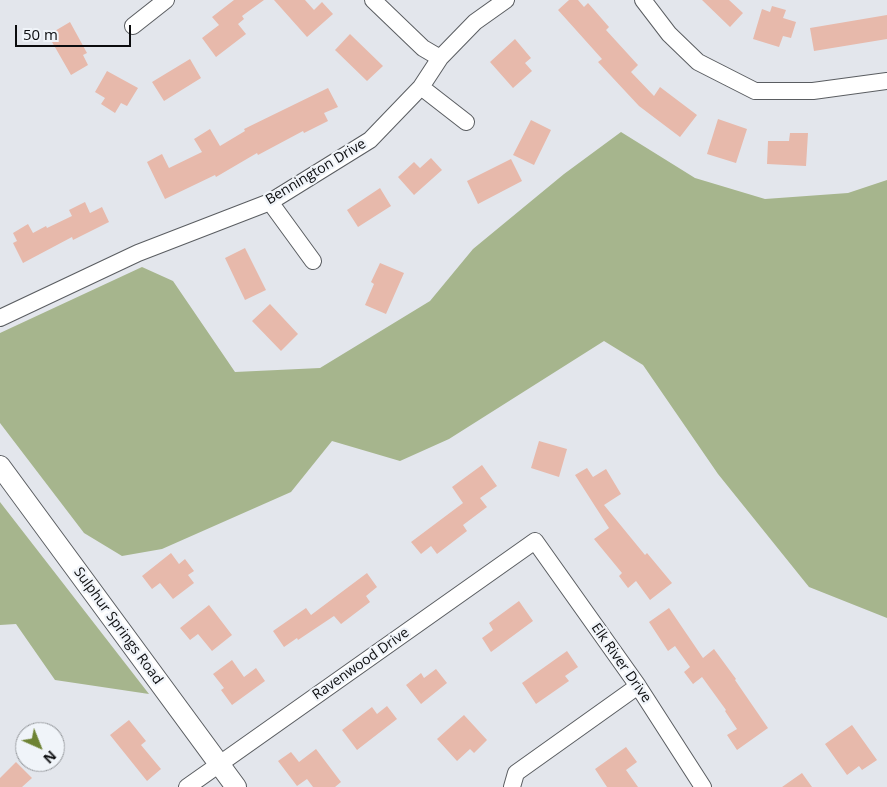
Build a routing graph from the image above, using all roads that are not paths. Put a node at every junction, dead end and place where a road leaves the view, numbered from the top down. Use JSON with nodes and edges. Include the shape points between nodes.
{"nodes":[{"id":1,"x":166,"y":0,"type":"edge"},
{"id":2,"x":373,"y":0,"type":"edge"},
{"id":3,"x":506,"y":0,"type":"edge"},
{"id":4,"x":643,"y":0,"type":"edge"},
{"id":5,"x":133,"y":26,"type":"dead end"},
{"id":6,"x":440,"y":58,"type":"junction"},
{"id":7,"x":887,"y":81,"type":"edge"},
{"id":8,"x":421,"y":87,"type":"junction"},
{"id":9,"x":466,"y":122,"type":"dead end"},
{"id":10,"x":270,"y":202,"type":"junction"},
{"id":11,"x":313,"y":261,"type":"dead end"},
{"id":12,"x":0,"y":318,"type":"edge"},
{"id":13,"x":0,"y":466,"type":"edge"},
{"id":14,"x":535,"y":541,"type":"joint"},
{"id":15,"x":638,"y":686,"type":"junction"},
{"id":16,"x":219,"y":763,"type":"junction"},
{"id":17,"x":187,"y":787,"type":"edge"},
{"id":18,"x":236,"y":787,"type":"edge"},
{"id":19,"x":512,"y":787,"type":"edge"},
{"id":20,"x":703,"y":787,"type":"edge"}],
"edges":[{"from":1,"to":5,"type":"street"},
{"from":2,"to":6,"type":"street","via":[[423,48]]},
{"from":3,"to":6,"type":"street","name":"Bennington Drive","via":[[475,22]]},
{"from":4,"to":7,"type":"street","via":[[669,34],[698,62],[755,91],[813,91]]},
{"from":6,"to":8,"type":"street","name":"Bennington Drive"},
{"from":8,"to":9,"type":"street"},
{"from":8,"to":10,"type":"street","name":"Bennington Drive","via":[[370,140]]},
{"from":10,"to":11,"type":"street"},
{"from":10,"to":12,"type":"street","name":"Bennington Drive","via":[[138,253]]},
{"from":13,"to":16,"type":"street","name":"Sulphur Springs Road"},
{"from":14,"to":15,"type":"street","name":"Elk River Drive"},
{"from":14,"to":16,"type":"street","name":"Ravenwood Drive"},
{"from":15,"to":19,"type":"street","via":[[516,773]]},
{"from":15,"to":20,"type":"street","name":"Elk River Drive"},
{"from":16,"to":17,"type":"street","name":"Ravenwood Drive"},
{"from":16,"to":18,"type":"street","name":"Sulphur Springs Road"}]}
